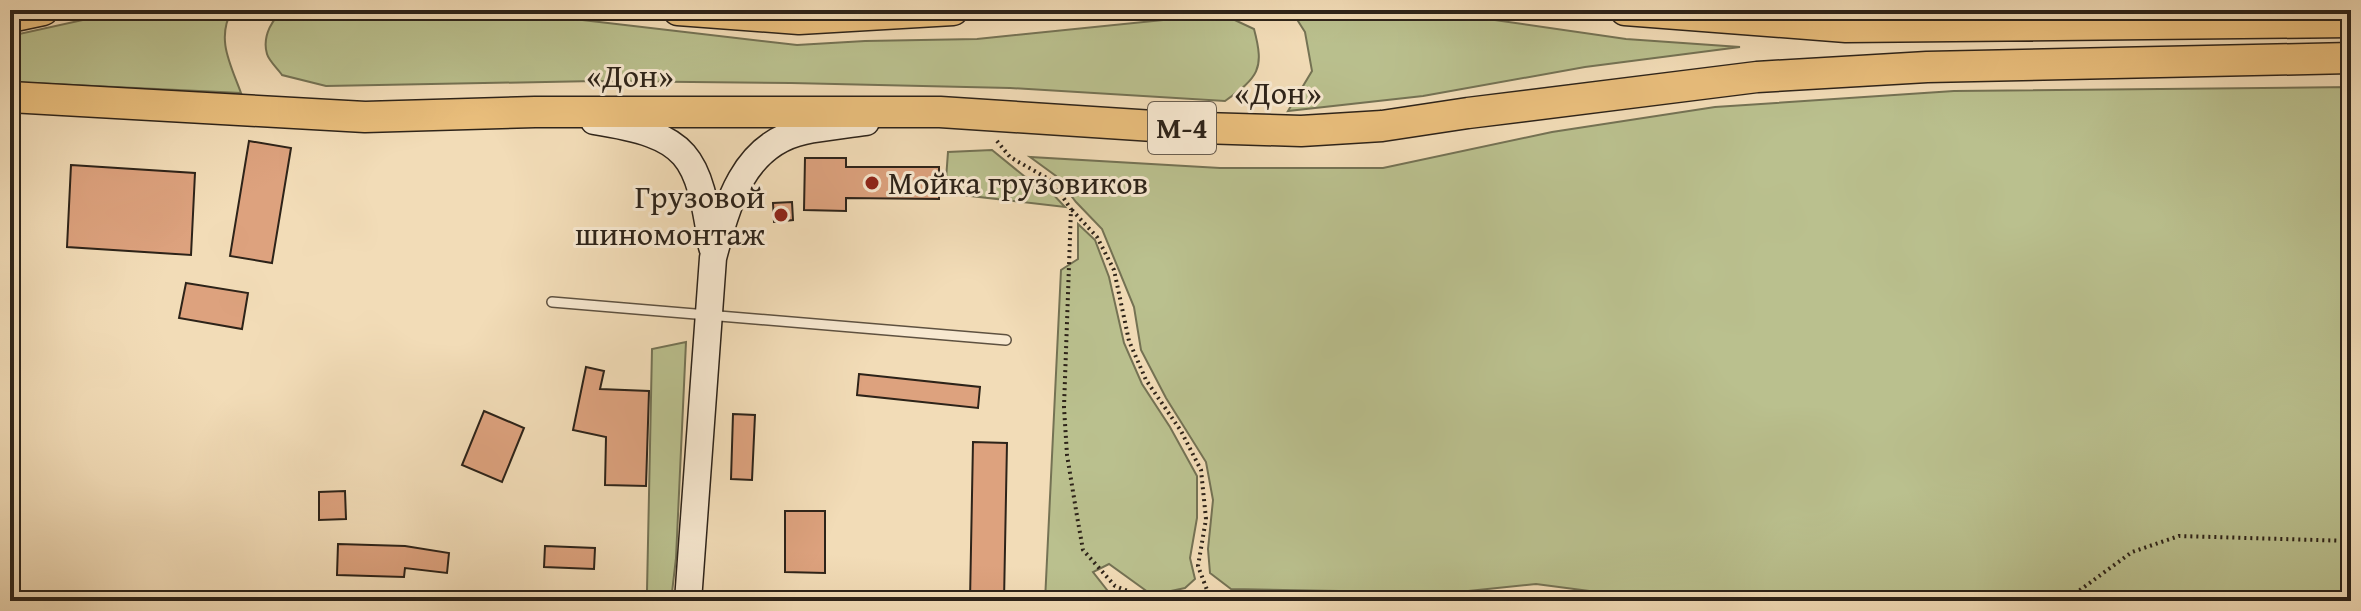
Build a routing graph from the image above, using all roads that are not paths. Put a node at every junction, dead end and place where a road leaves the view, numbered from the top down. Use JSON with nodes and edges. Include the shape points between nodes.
{"nodes":[{"id":1,"x":43,"y":10,"type":"edge"},
{"id":2,"x":678,"y":10,"type":"edge"},
{"id":3,"x":891,"y":10,"type":"edge"},
{"id":4,"x":953,"y":10,"type":"edge"},
{"id":5,"x":1625,"y":10,"type":"edge"},
{"id":6,"x":923,"y":12,"type":"junction"},
{"id":7,"x":10,"y":17,"type":"edge"},
{"id":8,"x":2351,"y":22,"type":"edge"},
{"id":9,"x":2351,"y":58,"type":"edge"},
{"id":10,"x":10,"y":97,"type":"edge"},
{"id":11,"x":535,"y":112,"type":"junction"},
{"id":12,"x":940,"y":112,"type":"junction"},
{"id":13,"x":713,"y":258,"type":"junction"},
{"id":14,"x":552,"y":302,"type":"dead end"},
{"id":15,"x":709,"y":316,"type":"junction"},
{"id":16,"x":1006,"y":340,"type":"dead end"},
{"id":17,"x":688,"y":601,"type":"edge"}],
"edges":[{"from":1,"to":7,"type":"highway"},
{"from":2,"to":6,"type":"highway","name":"«Дон»","via":[[799,19]]},
{"from":3,"to":6,"type":"lane"},
{"from":4,"to":6,"type":"highway","name":"«Дон»"},
{"from":5,"to":8,"type":"highway","via":[[1846,27]]},
{"from":9,"to":12,"type":"highway","name":"«Дон»","number":"М-4","via":[[1927,67],[1757,77],[1382,126],[1301,131]]},
{"from":10,"to":11,"type":"highway","name":"«Дон»","number":"М-4","via":[[365,117]]},
{"from":11,"to":12,"type":"highway","name":"«Дон»","number":"М-4"},
{"from":11,"to":13,"type":"main road","number":"М-4","via":[[618,125],[660,135],[676,145],[699,180]]},
{"from":12,"to":13,"type":"main road","number":"М-4","via":[[802,131],[774,143],[744,172]]},
{"from":13,"to":15,"type":"main road"},
{"from":14,"to":15,"type":"lane"},
{"from":15,"to":16,"type":"lane"},
{"from":15,"to":17,"type":"main road"}]}
